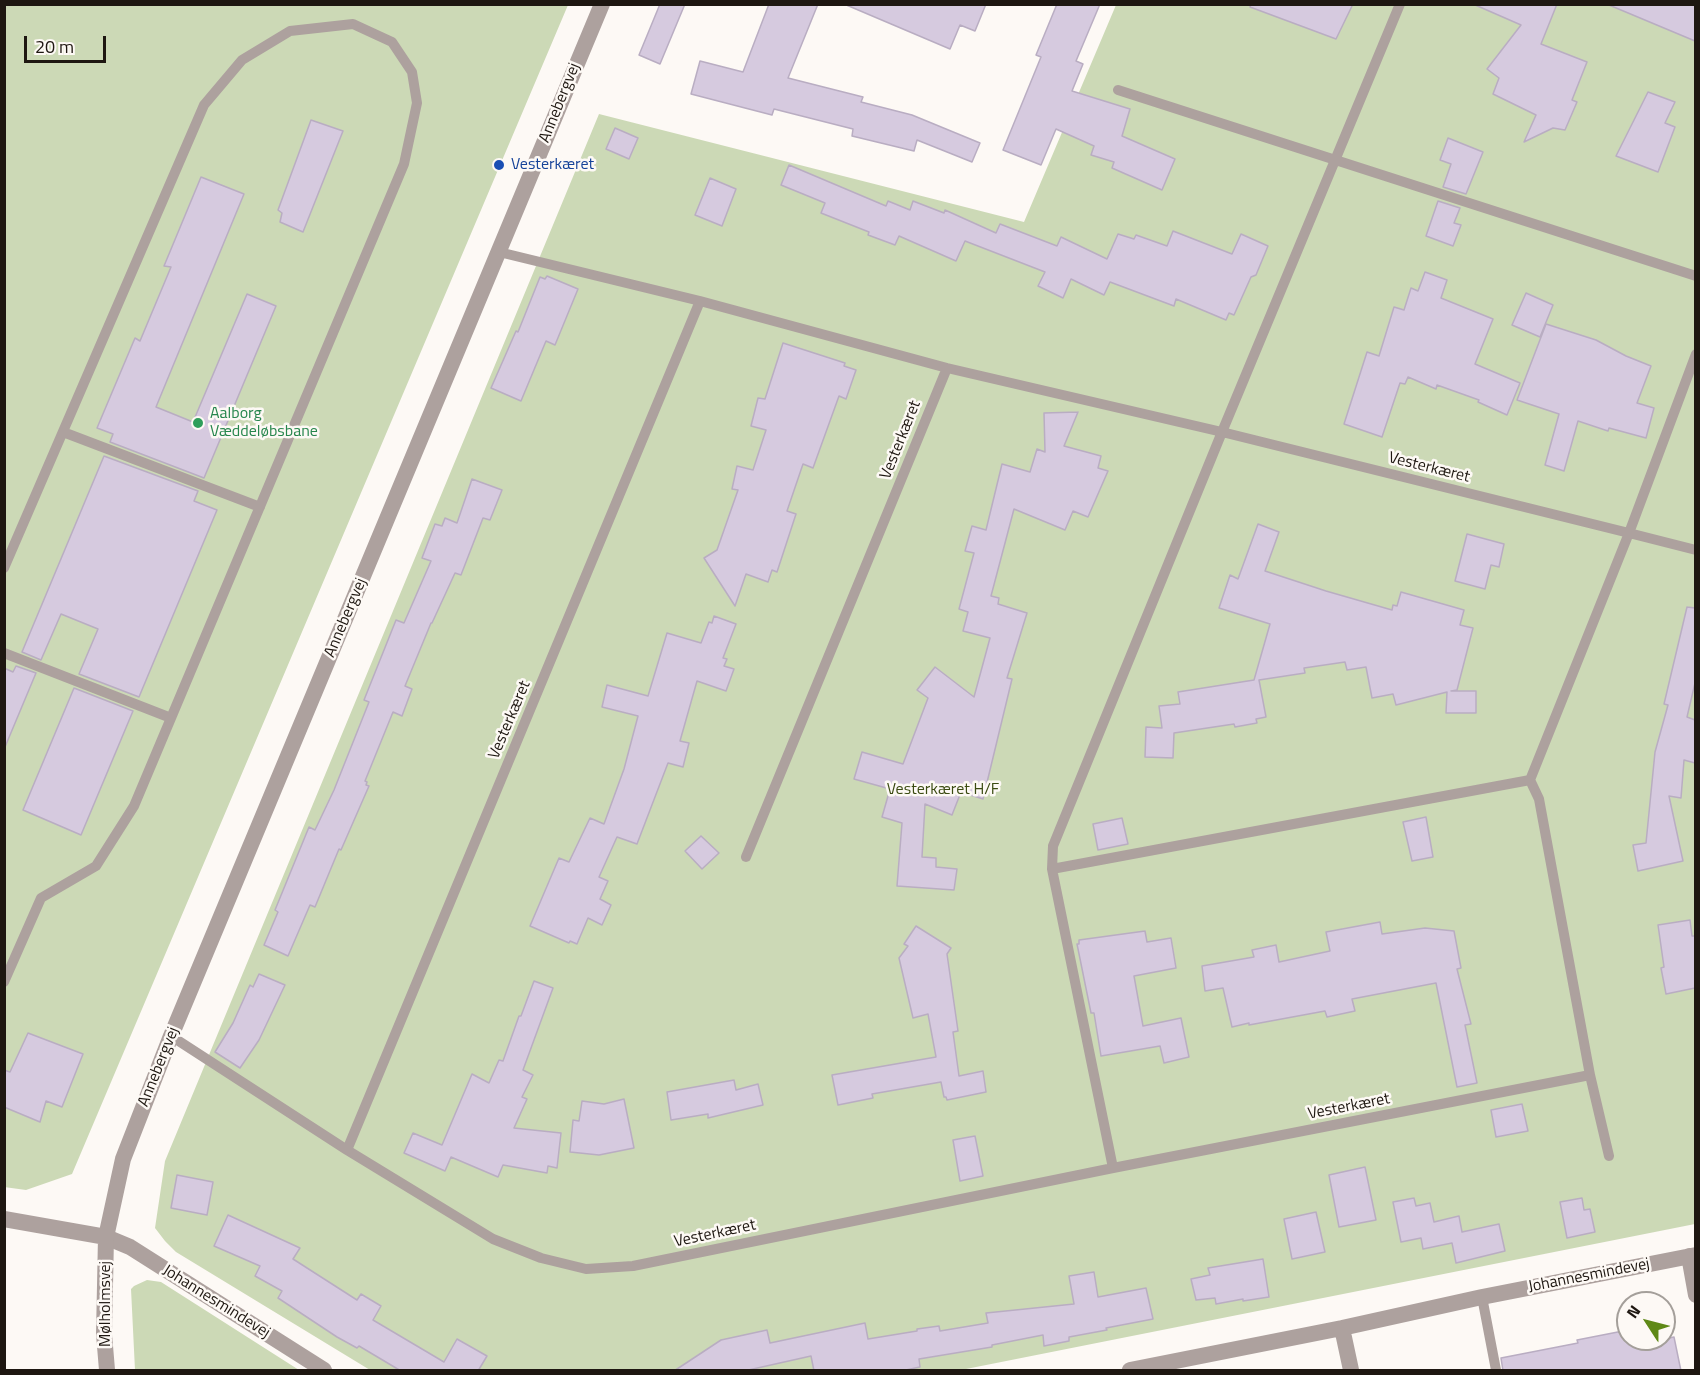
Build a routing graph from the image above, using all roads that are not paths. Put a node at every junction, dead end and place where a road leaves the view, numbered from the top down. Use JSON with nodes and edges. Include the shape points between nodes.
{"nodes":[{"id":1,"x":602,"y":4,"type":"edge"},
{"id":2,"x":1400,"y":4,"type":"edge"},
{"id":3,"x":1118,"y":90,"type":"dead end"},
{"id":4,"x":1336,"y":160,"type":"junction"},
{"id":5,"x":499,"y":252,"type":"junction"},
{"id":6,"x":1695,"y":276,"type":"edge"},
{"id":7,"x":700,"y":301,"type":"junction"},
{"id":8,"x":1695,"y":354,"type":"edge"},
{"id":9,"x":947,"y":368,"type":"junction"},
{"id":10,"x":63,"y":432,"type":"junction"},
{"id":11,"x":1222,"y":432,"type":"junction"},
{"id":12,"x":260,"y":507,"type":"junction"},
{"id":13,"x":1629,"y":533,"type":"junction"},
{"id":14,"x":1695,"y":550,"type":"edge"},
{"id":15,"x":4,"y":568,"type":"edge"},
{"id":16,"x":4,"y":653,"type":"edge"},
{"id":17,"x":171,"y":718,"type":"junction"},
{"id":18,"x":1530,"y":780,"type":"junction"},
{"id":19,"x":746,"y":857,"type":"dead end"},
{"id":20,"x":1053,"y":869,"type":"junction"},
{"id":21,"x":4,"y":982,"type":"edge"},
{"id":22,"x":171,"y":1036,"type":"junction"},
{"id":23,"x":1590,"y":1075,"type":"junction"},
{"id":24,"x":347,"y":1150,"type":"junction"},
{"id":25,"x":1608,"y":1156,"type":"dead end"},
{"id":26,"x":1113,"y":1168,"type":"junction"},
{"id":27,"x":4,"y":1219,"type":"edge"},
{"id":28,"x":106,"y":1237,"type":"junction"},
{"id":29,"x":1692,"y":1256,"type":"edge"},
{"id":30,"x":1695,"y":1295,"type":"edge"},
{"id":31,"x":1482,"y":1297,"type":"junction"},
{"id":32,"x":1342,"y":1328,"type":"junction"},
{"id":33,"x":106,"y":1371,"type":"edge"},
{"id":34,"x":324,"y":1371,"type":"edge"},
{"id":35,"x":1130,"y":1371,"type":"edge"},
{"id":36,"x":1351,"y":1371,"type":"edge"},
{"id":37,"x":1496,"y":1371,"type":"edge"}],
"edges":[{"from":1,"to":5,"type":"street","name":"Annebergvej"},
{"from":2,"to":4,"type":"lane"},
{"from":3,"to":4,"type":"lane"},
{"from":4,"to":6,"type":"lane"},
{"from":4,"to":11,"type":"lane"},
{"from":5,"to":7,"type":"lane","name":"Vesterkæret"},
{"from":5,"to":22,"type":"street","name":"Annebergvej"},
{"from":7,"to":9,"type":"lane","name":"Vesterkæret"},
{"from":7,"to":24,"type":"lane","name":"Vesterkæret"},
{"from":8,"to":13,"type":"lane"},
{"from":9,"to":11,"type":"lane","name":"Vesterkæret"},
{"from":9,"to":19,"type":"lane","name":"Vesterkæret"},
{"from":10,"to":12,"type":"lane"},
{"from":10,"to":12,"type":"lane","via":[[204,105],[242,60],[290,31],[353,24],[392,42],[412,72],[417,103],[404,164]]},
{"from":10,"to":15,"type":"lane"},
{"from":11,"to":13,"type":"lane","name":"Vesterkæret"},
{"from":11,"to":20,"type":"lane","via":[[1053,846]]},
{"from":12,"to":17,"type":"lane"},
{"from":13,"to":14,"type":"lane","name":"Vesterkæret"},
{"from":13,"to":18,"type":"lane"},
{"from":16,"to":17,"type":"lane"},
{"from":17,"to":21,"type":"lane","via":[[134,806],[96,866],[41,897]]},
{"from":18,"to":20,"type":"lane"},
{"from":18,"to":23,"type":"lane","via":[[1539,799]]},
{"from":20,"to":26,"type":"lane"},
{"from":22,"to":24,"type":"lane","name":"Vesterkæret"},
{"from":22,"to":28,"type":"street","name":"Annebergvej","via":[[123,1158]]},
{"from":23,"to":25,"type":"lane"},
{"from":23,"to":26,"type":"lane","name":"Vesterkæret"},
{"from":24,"to":26,"type":"lane","name":"Vesterkæret","via":[[493,1239],[541,1258],[586,1269],[633,1266]]},
{"from":27,"to":28,"type":"street","name":"Johannesmindevej"},
{"from":28,"to":33,"type":"street","name":"Mølholmsvej"},
{"from":28,"to":34,"type":"street","name":"Johannesmindevej","via":[[130,1247]]},
{"from":29,"to":30,"type":"street"},
{"from":29,"to":31,"type":"street","name":"Johannesmindevej"},
{"from":31,"to":32,"type":"street","name":"Johannesmindevej"},
{"from":31,"to":37,"type":"lane"},
{"from":32,"to":35,"type":"street","name":"Johannesmindevej"},
{"from":32,"to":36,"type":"street"}]}
